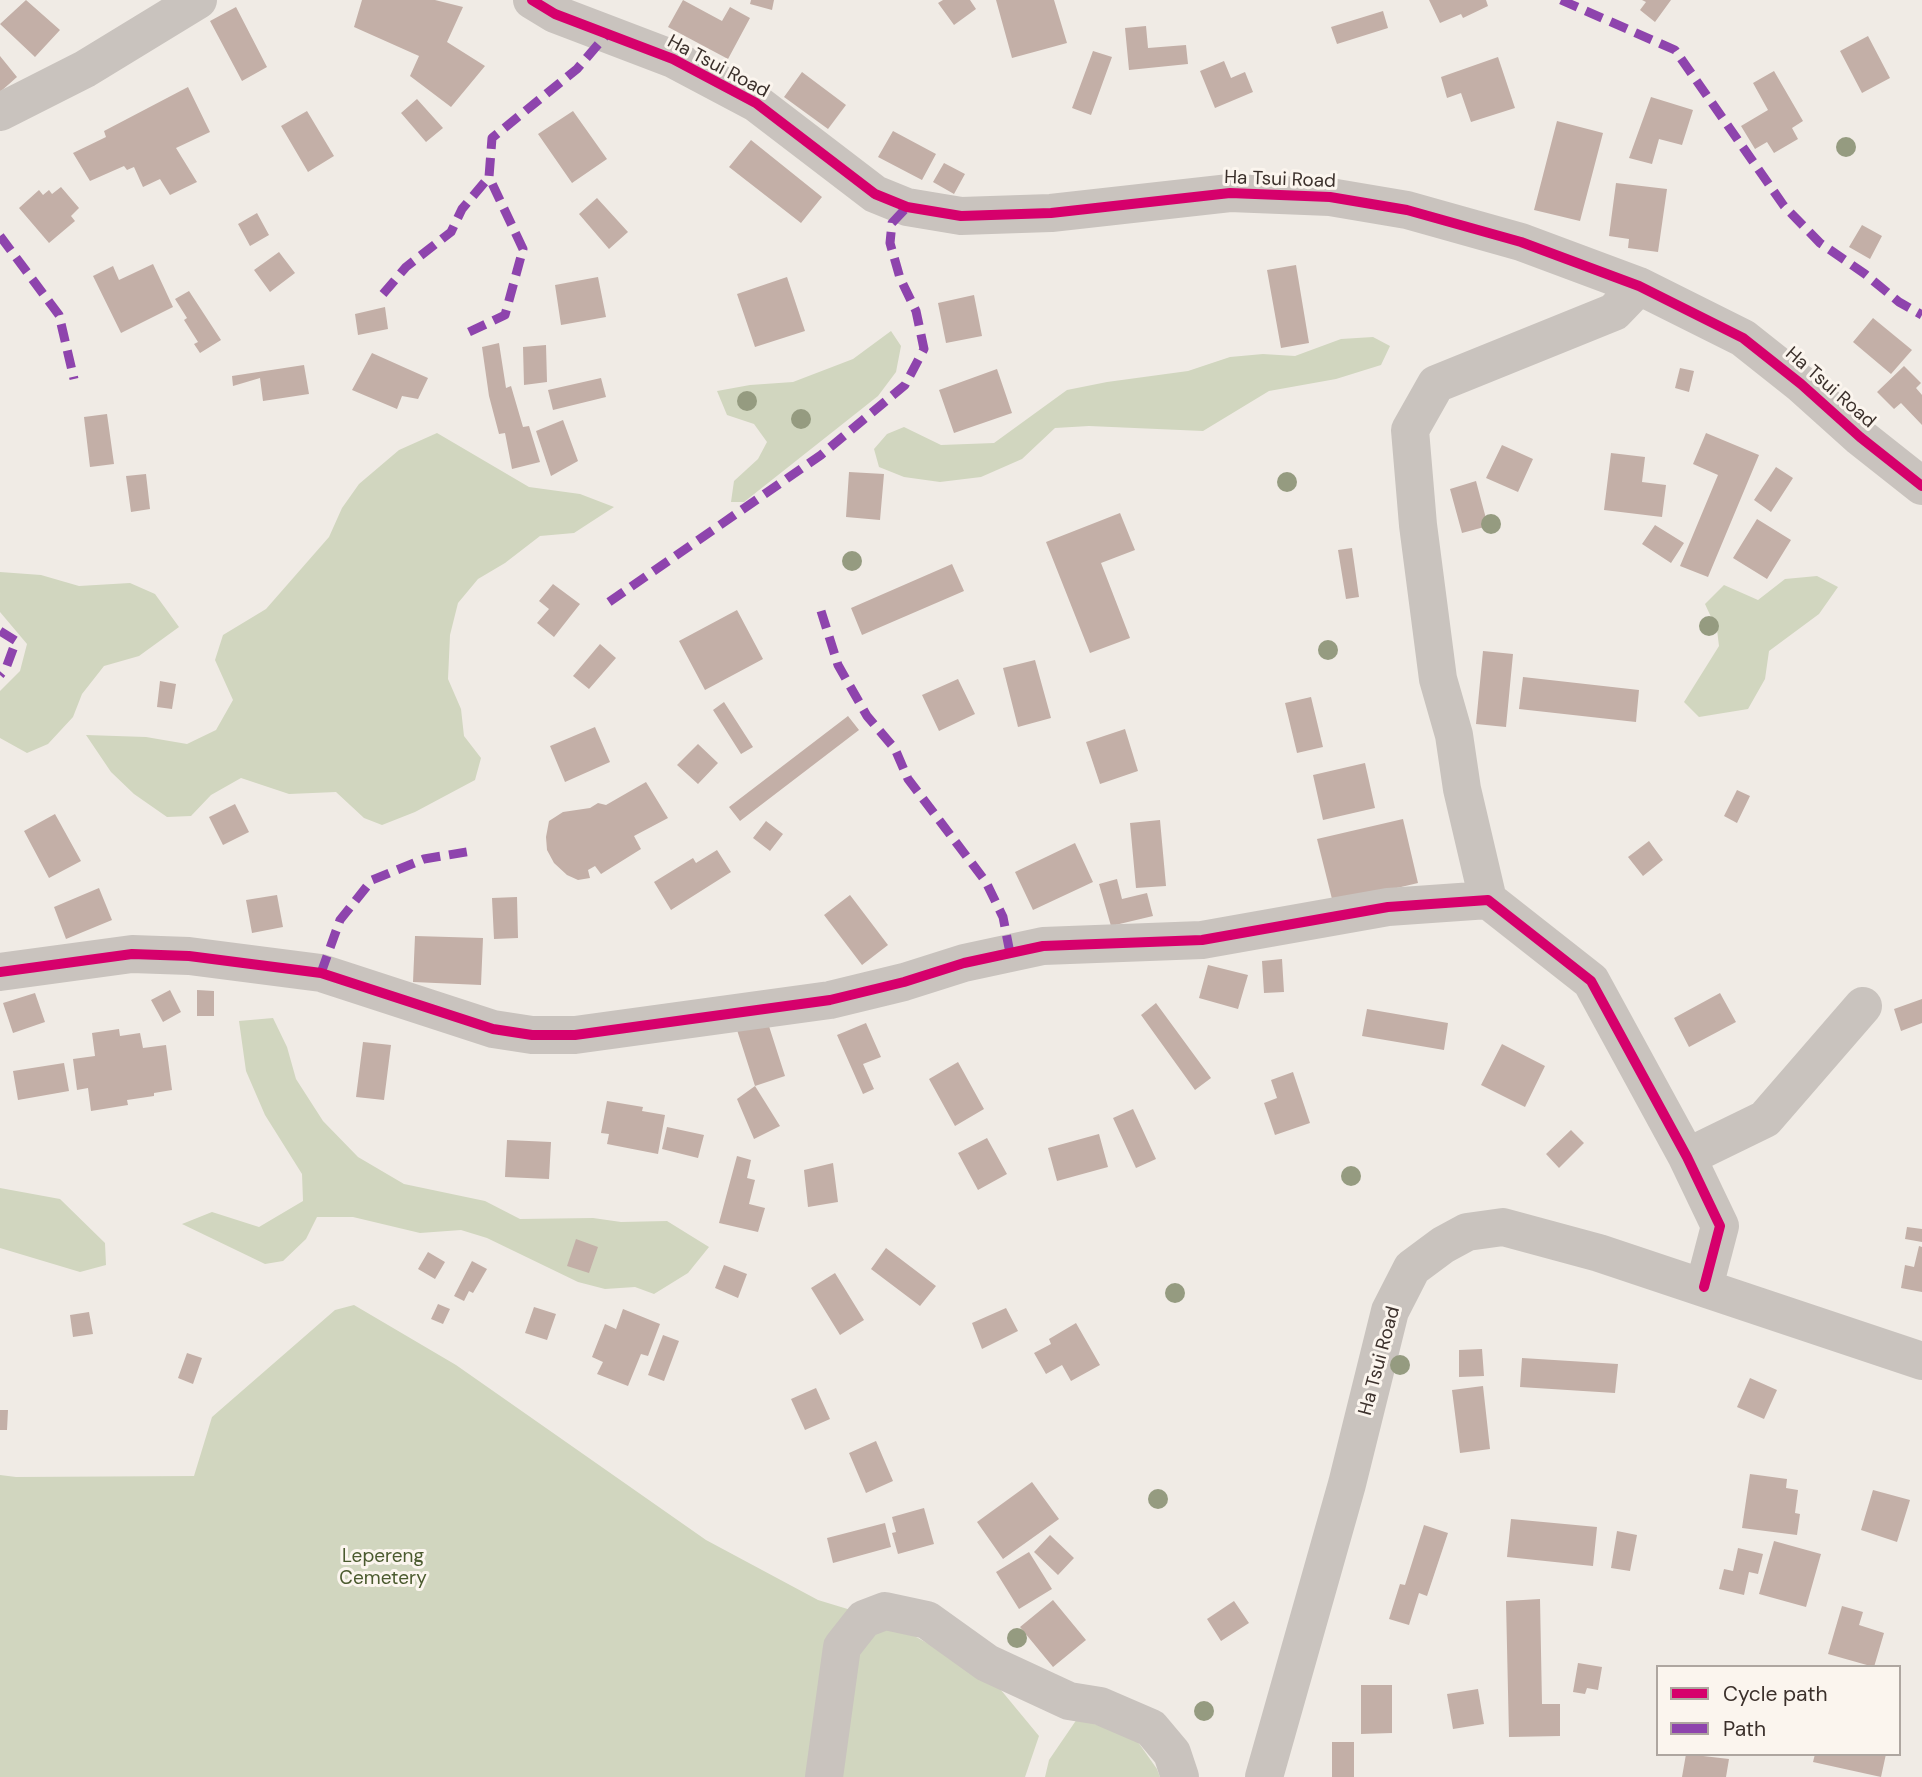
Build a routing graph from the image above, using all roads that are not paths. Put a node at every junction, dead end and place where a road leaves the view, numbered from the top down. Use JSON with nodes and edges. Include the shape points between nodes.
{"nodes":[{"id":1,"x":198,"y":0,"type":"edge"},
{"id":2,"x":551,"y":5,"type":"edge"},
{"id":3,"x":0,"y":113,"type":"edge"},
{"id":4,"x":1639,"y":286,"type":"junction"},
{"id":5,"x":1922,"y":486,"type":"edge"},
{"id":6,"x":1489,"y":900,"type":"junction"},
{"id":7,"x":0,"y":972,"type":"edge"},
{"id":8,"x":1863,"y":1006,"type":"dead end"},
{"id":9,"x":1687,"y":1157,"type":"junction"},
{"id":10,"x":1704,"y":1287,"type":"junction"},
{"id":11,"x":1922,"y":1361,"type":"edge"},
{"id":12,"x":824,"y":1777,"type":"edge"},
{"id":13,"x":1180,"y":1777,"type":"edge"},
{"id":14,"x":1264,"y":1777,"type":"edge"}],
"edges":[{"from":1,"to":3,"type":"street","via":[[85,69]]},
{"from":2,"to":4,"type":"street","name":"Ha Tsui Road","via":[[756,103],[874,194],[907,207],[961,216],[1051,213],[1230,193],[1330,197],[1407,210],[1521,242]]},
{"from":4,"to":5,"type":"street","name":"Ha Tsui Road","via":[[1743,338]]},
{"from":4,"to":6,"type":"street","via":[[1614,312],[1436,384],[1410,430],[1438,679]]},
{"from":6,"to":7,"type":"street","via":[[1388,907],[1202,940],[1043,946],[830,1000],[575,1035],[493,1029],[321,973],[189,956],[132,954]]},
{"from":6,"to":9,"type":"street","via":[[1591,981]]},
{"from":8,"to":9,"type":"street","via":[[1765,1119]]},
{"from":9,"to":10,"type":"street","via":[[1720,1226]]},
{"from":10,"to":11,"type":"street","name":"Ha Tsui Road"},
{"from":10,"to":14,"type":"street","name":"Ha Tsui Road","via":[[1599,1252],[1503,1227],[1467,1232],[1412,1268],[1390,1311],[1347,1485]]},
{"from":12,"to":13,"type":"street","via":[[842,1647],[864,1619],[885,1611],[927,1620],[986,1663],[1069,1701],[1100,1706],[1151,1728],[1172,1753]]}]}
